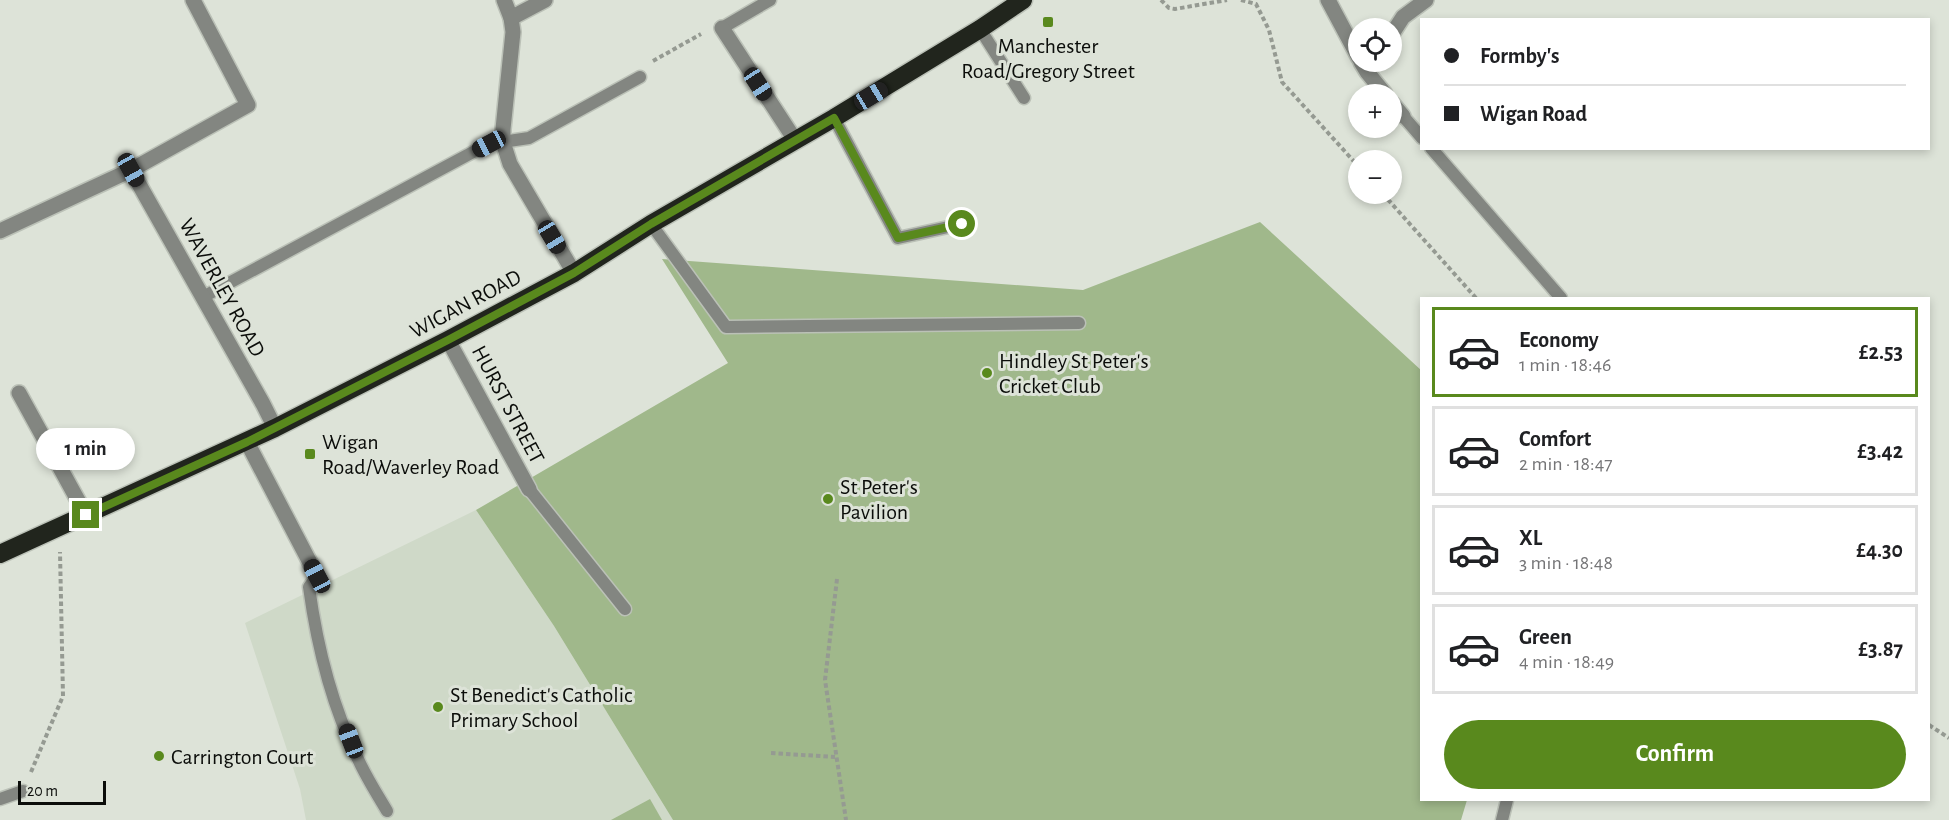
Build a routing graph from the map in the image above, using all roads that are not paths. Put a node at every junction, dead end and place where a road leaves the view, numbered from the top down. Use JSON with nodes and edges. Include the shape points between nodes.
{"nodes":[{"id":1,"x":193,"y":0,"type":"edge"},
{"id":2,"x":504,"y":0,"type":"edge"},
{"id":3,"x":545,"y":0,"type":"edge"},
{"id":4,"x":770,"y":0,"type":"edge"},
{"id":5,"x":1023,"y":0,"type":"edge"},
{"id":6,"x":1328,"y":0,"type":"edge"},
{"id":7,"x":1426,"y":0,"type":"edge"},
{"id":8,"x":511,"y":18,"type":"junction"},
{"id":9,"x":1402,"y":18,"type":"edge"},
{"id":10,"x":722,"y":27,"type":"joint"},
{"id":11,"x":980,"y":29,"type":"junction"},
{"id":12,"x":1348,"y":37,"type":"edge"},
{"id":13,"x":640,"y":76,"type":"road end"},
{"id":14,"x":1024,"y":98,"type":"dead end"},
{"id":15,"x":1403,"y":116,"type":"edge"},
{"id":16,"x":834,"y":118,"type":"junction"},
{"id":17,"x":1420,"y":136,"type":"edge"},
{"id":18,"x":795,"y":140,"type":"junction"},
{"id":19,"x":503,"y":142,"type":"junction"},
{"id":20,"x":1433,"y":150,"type":"edge"},
{"id":21,"x":131,"y":170,"type":"junction"},
{"id":22,"x":651,"y":224,"type":"junction"},
{"id":23,"x":962,"y":224,"type":"dead end"},
{"id":24,"x":0,"y":231,"type":"edge"},
{"id":25,"x":574,"y":273,"type":"junction"},
{"id":26,"x":203,"y":297,"type":"junction"},
{"id":27,"x":1560,"y":297,"type":"edge"},
{"id":28,"x":1079,"y":323,"type":"dead end"},
{"id":29,"x":448,"y":340,"type":"junction"},
{"id":30,"x":19,"y":393,"type":"dead end"},
{"id":31,"x":275,"y":428,"type":"junction"},
{"id":32,"x":247,"y":442,"type":"junction"},
{"id":33,"x":529,"y":489,"type":"joint"},
{"id":34,"x":86,"y":515,"type":"junction"},
{"id":35,"x":0,"y":554,"type":"edge"},
{"id":36,"x":317,"y":576,"type":"joint"},
{"id":37,"x":625,"y":609,"type":"dead end"},
{"id":38,"x":23,"y":791,"type":"road end"},
{"id":39,"x":0,"y":799,"type":"edge"},
{"id":40,"x":1507,"y":801,"type":"edge"},
{"id":41,"x":387,"y":811,"type":"dead end"},
{"id":42,"x":1502,"y":820,"type":"edge"}],
"edges":[{"from":1,"to":21,"type":"street","via":[[248,105]]},
{"from":2,"to":8,"type":"street"},
{"from":3,"to":8,"type":"street"},
{"from":4,"to":10,"type":"lane"},
{"from":5,"to":11,"type":"highway","name":"WIGAN ROAD"},
{"from":6,"to":12,"type":"street"},
{"from":7,"to":9,"type":"street"},
{"from":8,"to":19,"type":"street"},
{"from":10,"to":18,"type":"street"},
{"from":11,"to":14,"type":"lane"},
{"from":11,"to":16,"type":"highway","name":"WIGAN ROAD"},
{"from":13,"to":19,"type":"lane","via":[[529,138]]},
{"from":15,"to":17,"type":"lane"},
{"from":16,"to":18,"type":"highway","name":"WIGAN ROAD"},
{"from":16,"to":23,"type":"lane","via":[[898,238]]},
{"from":18,"to":22,"type":"highway","name":"WIGAN ROAD"},
{"from":19,"to":25,"type":"street","via":[[510,164]]},
{"from":19,"to":26,"type":"lane","via":[[489,144]]},
{"from":20,"to":27,"type":"lane"},
{"from":21,"to":24,"type":"street"},
{"from":21,"to":26,"type":"street","name":"WAVERLEY ROAD"},
{"from":22,"to":25,"type":"highway","name":"WIGAN ROAD"},
{"from":22,"to":28,"type":"lane","via":[[726,327]]},
{"from":25,"to":29,"type":"highway","name":"WIGAN ROAD"},
{"from":26,"to":31,"type":"street","name":"WAVERLEY ROAD"},
{"from":29,"to":31,"type":"highway","name":"WIGAN ROAD"},
{"from":29,"to":33,"type":"street","name":"HURST STREET"},
{"from":30,"to":34,"type":"street"},
{"from":31,"to":32,"type":"highway","name":"WIGAN ROAD"},
{"from":32,"to":34,"type":"highway","name":"WIGAN ROAD"},
{"from":32,"to":36,"type":"street"},
{"from":33,"to":37,"type":"lane"},
{"from":34,"to":35,"type":"highway","name":"WIGAN ROAD"},
{"from":36,"to":41,"type":"lane","via":[[309,587],[331,690],[357,758]]},
{"from":38,"to":39,"type":"lane"},
{"from":40,"to":42,"type":"lane"}]}
